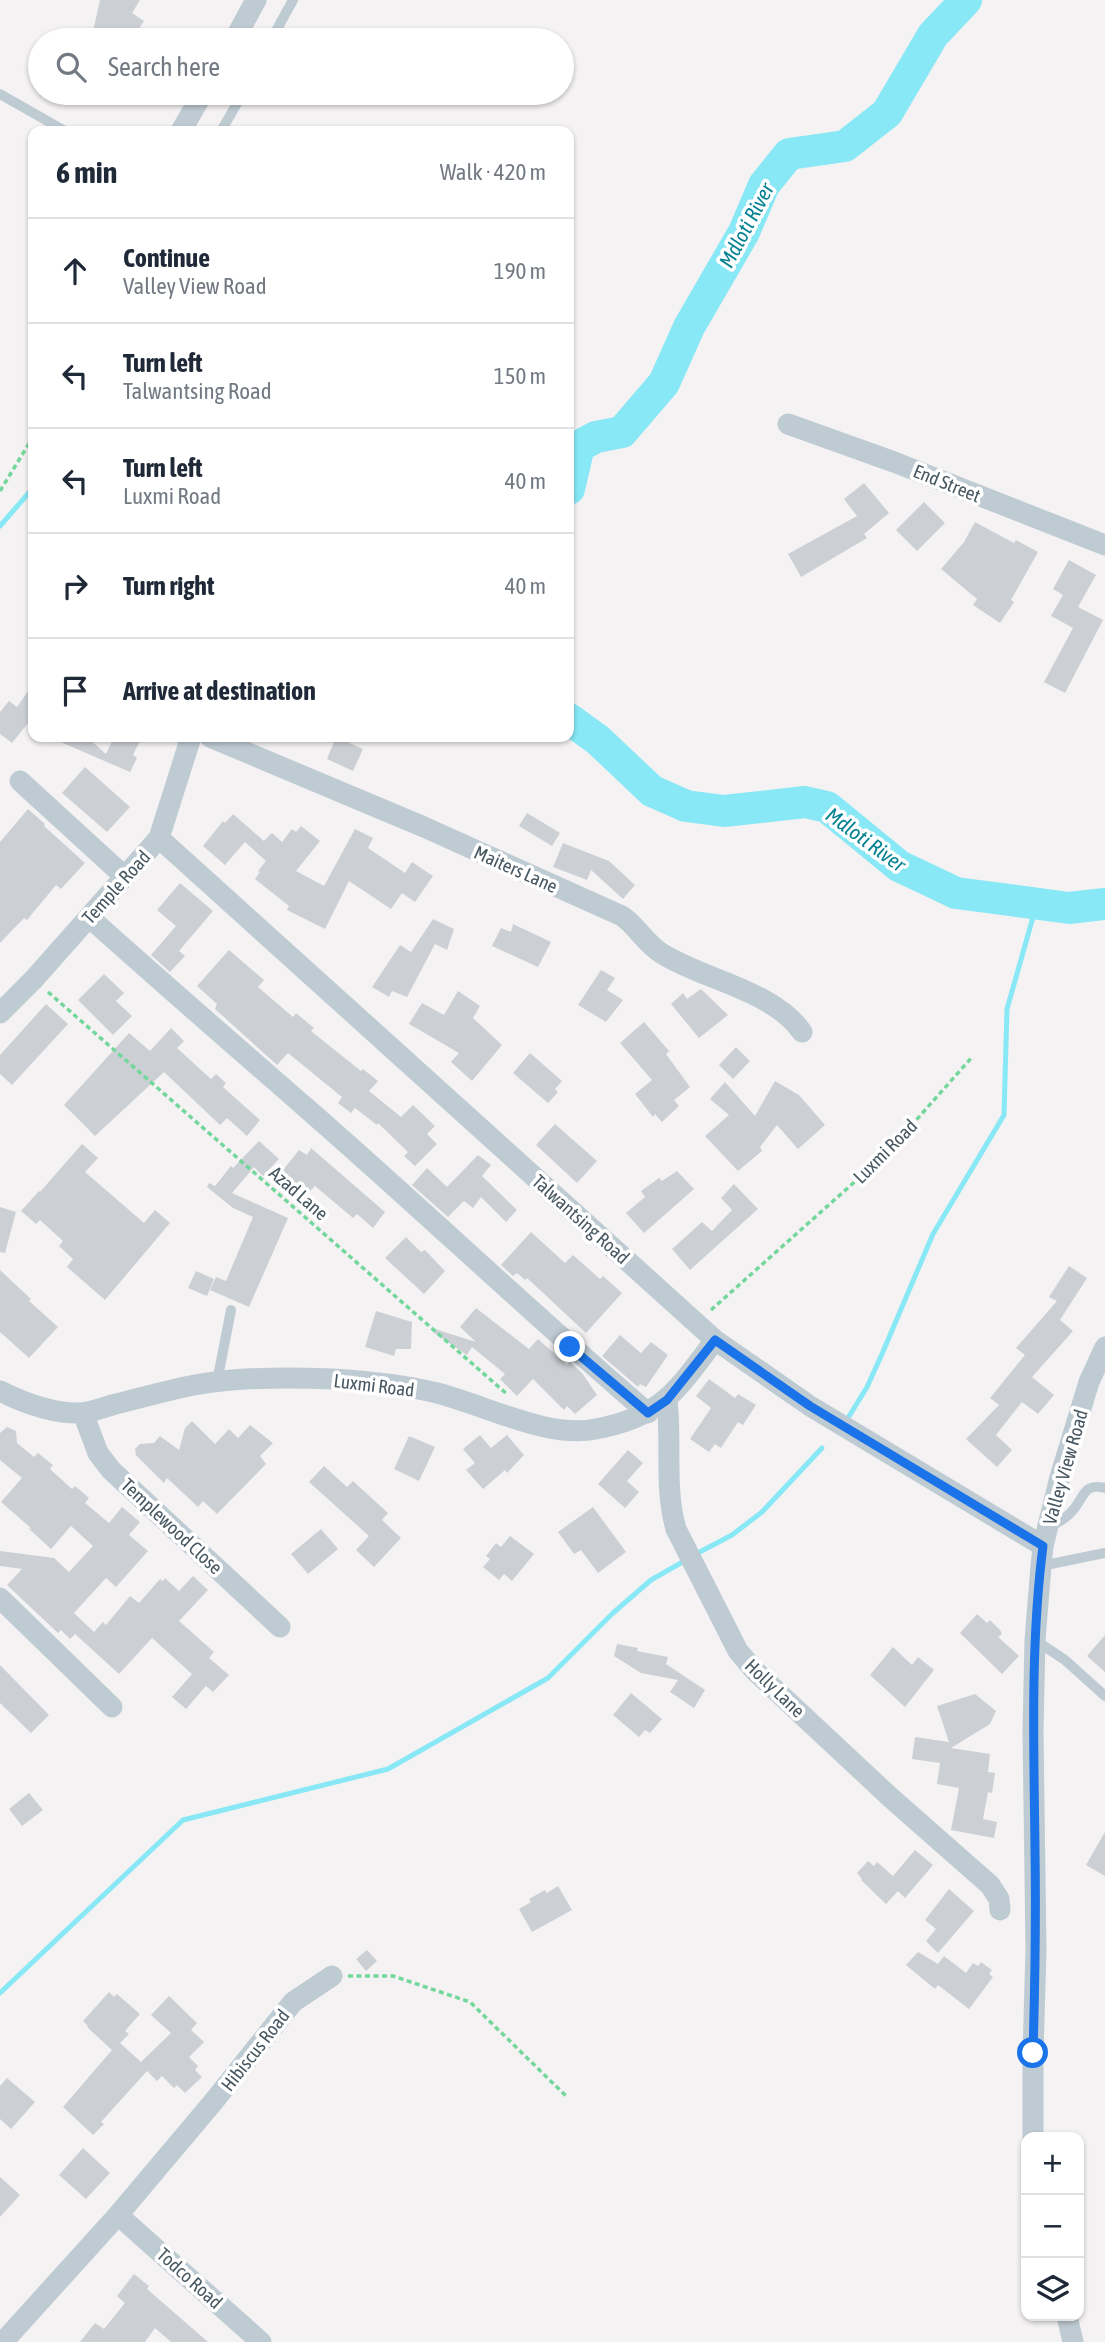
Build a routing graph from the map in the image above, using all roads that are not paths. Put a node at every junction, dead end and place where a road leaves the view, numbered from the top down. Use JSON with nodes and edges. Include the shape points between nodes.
{"nodes":[{"id":1,"x":256,"y":0,"type":"edge"},
{"id":2,"x":293,"y":0,"type":"edge"},
{"id":3,"x":241,"y":28,"type":"edge"},
{"id":4,"x":278,"y":28,"type":"edge"},
{"id":5,"x":1,"y":97,"type":"edge"},
{"id":6,"x":196,"y":105,"type":"edge"},
{"id":7,"x":236,"y":105,"type":"edge"},
{"id":8,"x":56,"y":126,"type":"edge"},
{"id":9,"x":184,"y":126,"type":"edge"},
{"id":10,"x":224,"y":126,"type":"edge"},
{"id":11,"x":788,"y":424,"type":"dead end"},
{"id":12,"x":1105,"y":545,"type":"edge"},
{"id":13,"x":189,"y":742,"type":"edge"},
{"id":14,"x":222,"y":742,"type":"edge"},
{"id":15,"x":20,"y":781,"type":"dead end"},
{"id":16,"x":159,"y":838,"type":"junction"},
{"id":17,"x":125,"y":877,"type":"junction"},
{"id":18,"x":89,"y":917,"type":"junction"},
{"id":19,"x":0,"y":1013,"type":"edge"},
{"id":20,"x":802,"y":1032,"type":"dead end"},
{"id":21,"x":232,"y":1310,"type":"dead end"},
{"id":22,"x":715,"y":1340,"type":"junction"},
{"id":23,"x":1105,"y":1347,"type":"edge"},
{"id":24,"x":217,"y":1382,"type":"junction"},
{"id":25,"x":0,"y":1391,"type":"edge"},
{"id":26,"x":667,"y":1400,"type":"junction"},
{"id":27,"x":83,"y":1413,"type":"junction"},
{"id":28,"x":648,"y":1413,"type":"junction"},
{"id":29,"x":1105,"y":1488,"type":"edge"},
{"id":30,"x":1044,"y":1547,"type":"junction"},
{"id":31,"x":1105,"y":1553,"type":"edge"},
{"id":32,"x":0,"y":1598,"type":"edge"},
{"id":33,"x":280,"y":1627,"type":"dead end"},
{"id":34,"x":1035,"y":1640,"type":"junction"},
{"id":35,"x":1105,"y":1696,"type":"edge"},
{"id":36,"x":112,"y":1707,"type":"dead end"},
{"id":37,"x":1000,"y":1910,"type":"dead end"},
{"id":38,"x":332,"y":1976,"type":"road end"},
{"id":39,"x":1033,"y":2132,"type":"edge"},
{"id":40,"x":118,"y":2215,"type":"junction"},
{"id":41,"x":1068,"y":2321,"type":"edge"},
{"id":42,"x":3,"y":2342,"type":"edge"},
{"id":43,"x":261,"y":2342,"type":"edge"},
{"id":44,"x":1073,"y":2342,"type":"edge"}],
"edges":[{"from":1,"to":3,"type":"street"},
{"from":2,"to":4,"type":"lane"},
{"from":5,"to":8,"type":"lane"},
{"from":6,"to":9,"type":"street"},
{"from":7,"to":10,"type":"lane"},
{"from":11,"to":12,"type":"street","name":"End Street"},
{"from":13,"to":16,"type":"street","name":"Temple Road"},
{"from":14,"to":20,"type":"street","name":"Maiters Lane","via":[[622,916],[660,952],[776,1008]]},
{"from":15,"to":17,"type":"street"},
{"from":16,"to":17,"type":"street","name":"Temple Road"},
{"from":16,"to":22,"type":"street","name":"Talwantsing Road"},
{"from":17,"to":18,"type":"street","name":"Temple Road"},
{"from":18,"to":19,"type":"street","name":"Temple Road"},
{"from":18,"to":28,"type":"street"},
{"from":21,"to":24,"type":"lane"},
{"from":22,"to":26,"type":"street","name":"Luxmi Road"},
{"from":22,"to":30,"type":"street","name":"Talwantsing Road","via":[[810,1406]]},
{"from":23,"to":30,"type":"street","name":"Valley View Road","via":[[1089,1382],[1060,1477]]},
{"from":24,"to":27,"type":"street","name":"Luxmi Road"},
{"from":24,"to":28,"type":"street","name":"Luxmi Road","via":[[244,1378],[390,1385],[448,1396],[545,1428],[593,1430]]},
{"from":25,"to":27,"type":"street","name":"Luxmi Road","via":[[19,1401]]},
{"from":26,"to":28,"type":"street","name":"Luxmi Road"},
{"from":26,"to":37,"type":"street","name":"Holly Lane","via":[[671,1444],[668,1494],[676,1530],[746,1661],[990,1885]]},
{"from":27,"to":33,"type":"street","name":"Templewood Close","via":[[98,1453],[111,1470]]},
{"from":29,"to":30,"type":"lane","via":[[1087,1489]]},
{"from":30,"to":31,"type":"lane"},
{"from":30,"to":34,"type":"street","name":"Valley View Road"},
{"from":32,"to":36,"type":"street"},
{"from":34,"to":35,"type":"lane"},
{"from":34,"to":39,"type":"street","name":"Valley View Road"},
{"from":38,"to":40,"type":"street","name":"Hibiscus Road","via":[[293,2003]]},
{"from":40,"to":42,"type":"street","name":"Hibiscus Road"},
{"from":40,"to":43,"type":"street","name":"Todco Road"},
{"from":41,"to":44,"type":"street"}]}
